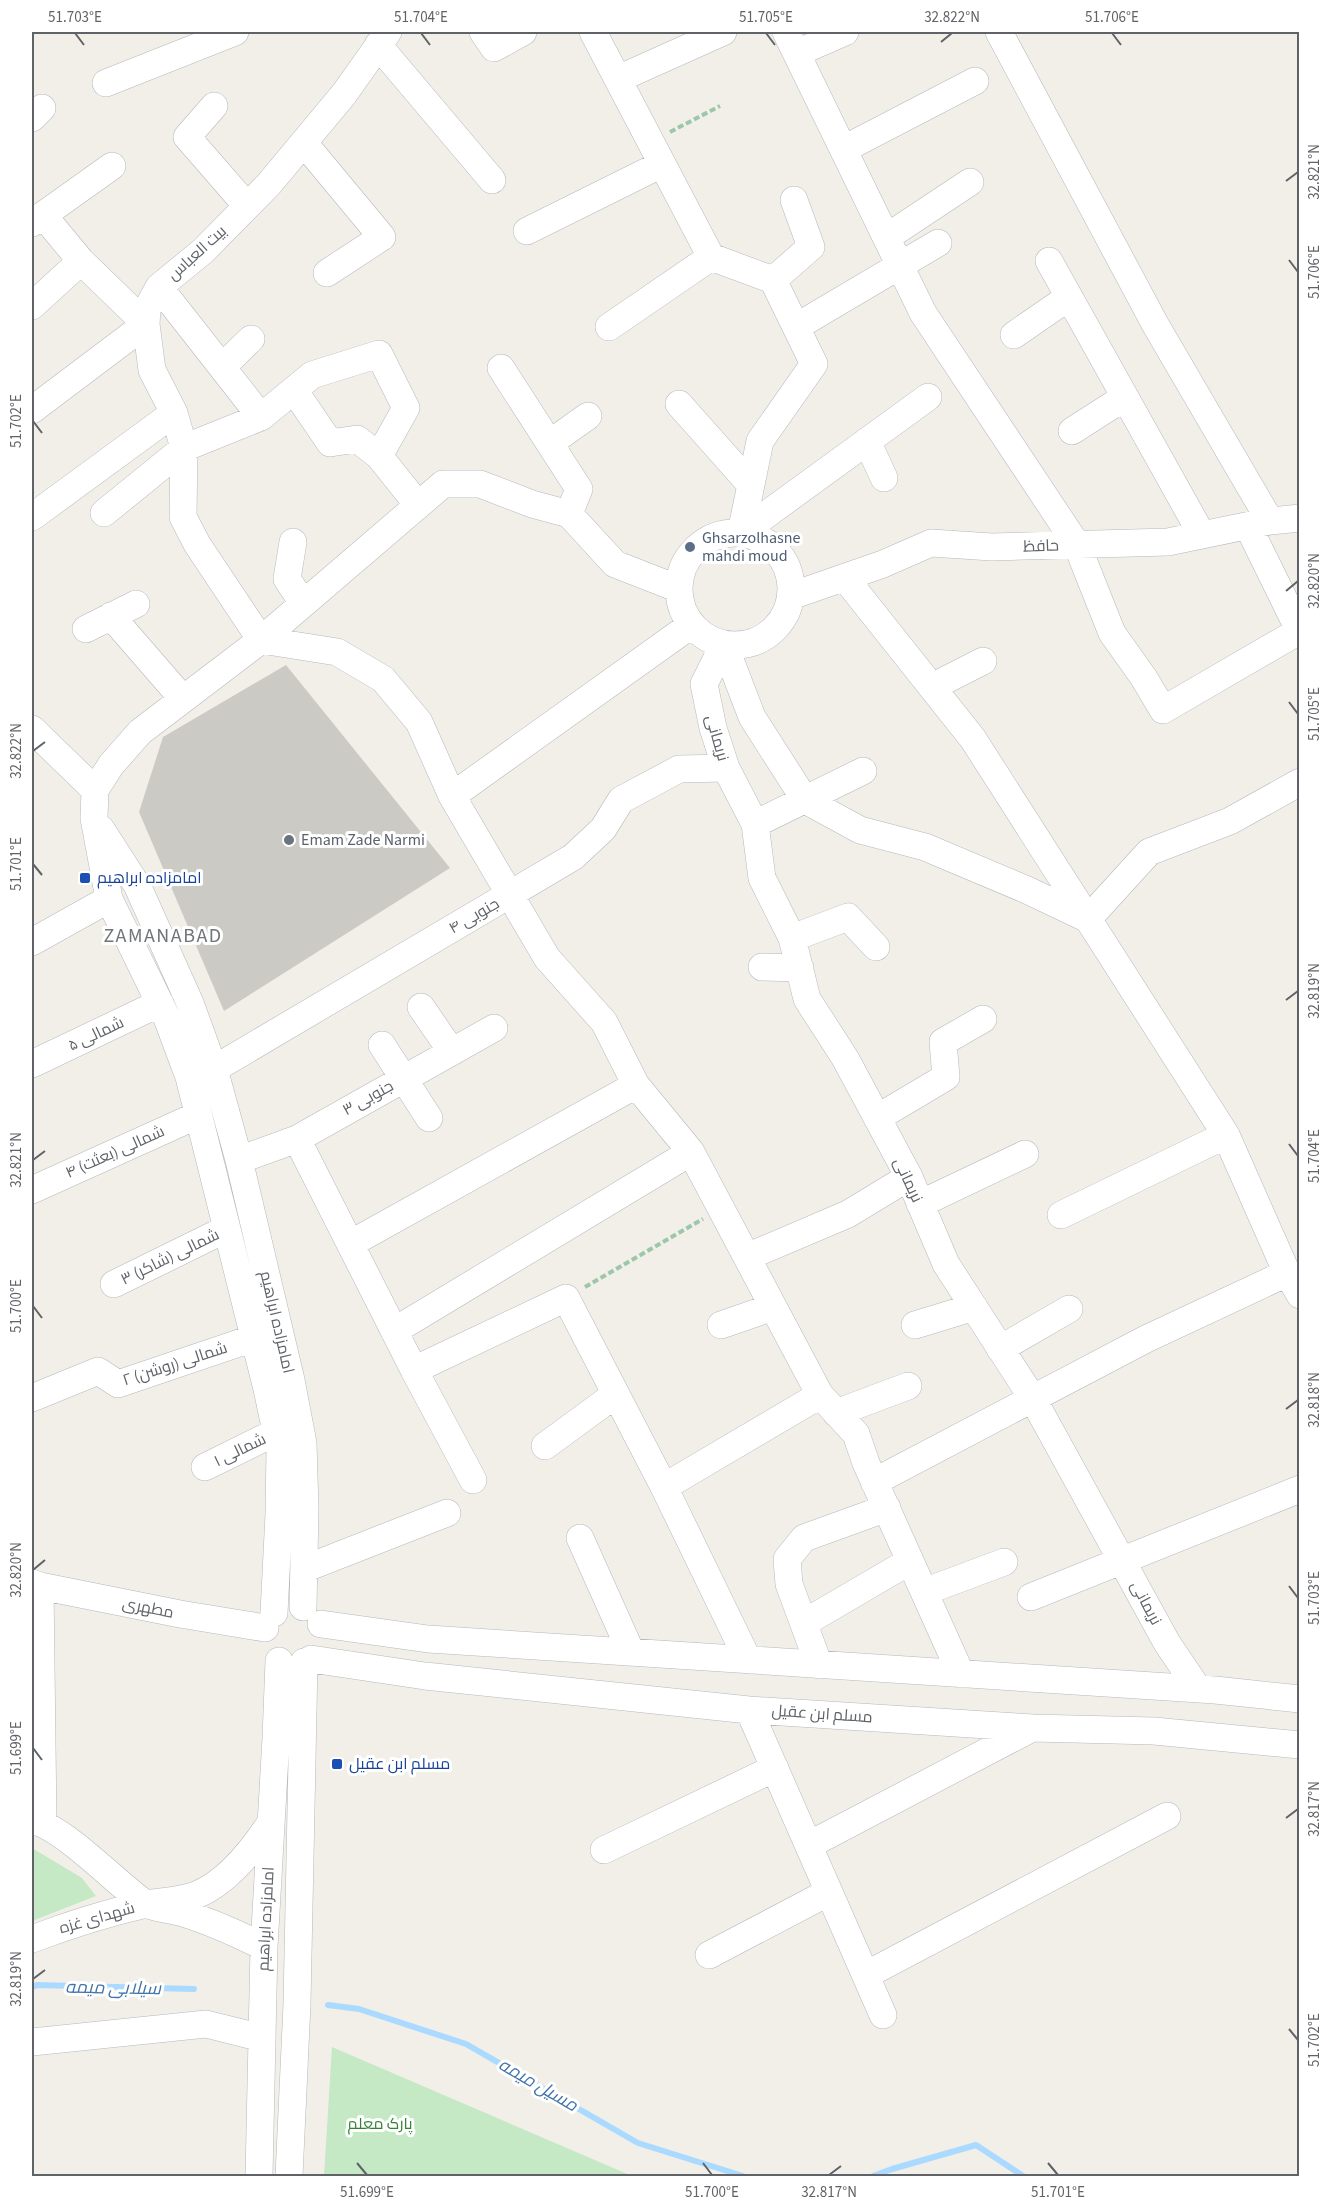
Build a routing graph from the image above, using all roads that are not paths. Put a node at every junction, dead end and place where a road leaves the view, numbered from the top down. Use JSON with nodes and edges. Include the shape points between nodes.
{"nodes":[{"id":1,"x":483,"y":32,"type":"edge"},
{"id":2,"x":523,"y":32,"type":"edge"},
{"id":3,"x":593,"y":32,"type":"edge"},
{"id":4,"x":723,"y":32,"type":"edge"},
{"id":5,"x":845,"y":32,"type":"edge"},
{"id":6,"x":999,"y":32,"type":"edge"},
{"id":7,"x":226,"y":33,"type":"edge"},
{"id":8,"x":383,"y":38,"type":"edge"},
{"id":9,"x":792,"y":42,"type":"edge"},
{"id":10,"x":618,"y":79,"type":"junction"},
{"id":11,"x":975,"y":81,"type":"dead end"},
{"id":12,"x":105,"y":83,"type":"dead end"},
{"id":13,"x":214,"y":106,"type":"dead end"},
{"id":14,"x":304,"y":143,"type":"junction"},
{"id":15,"x":844,"y":149,"type":"junction"},
{"id":16,"x":657,"y":153,"type":"junction"},
{"id":17,"x":111,"y":166,"type":"dead end"},
{"id":18,"x":492,"y":180,"type":"dead end"},
{"id":19,"x":970,"y":182,"type":"dead end"},
{"id":20,"x":794,"y":200,"type":"dead end"},
{"id":21,"x":247,"y":206,"type":"junction"},
{"id":22,"x":37,"y":219,"type":"edge"},
{"id":23,"x":527,"y":231,"type":"dead end"},
{"id":24,"x":887,"y":237,"type":"junction"},
{"id":25,"x":938,"y":243,"type":"dead end"},
{"id":26,"x":711,"y":257,"type":"junction"},
{"id":27,"x":81,"y":261,"type":"junction"},
{"id":28,"x":1049,"y":261,"type":"dead end"},
{"id":29,"x":900,"y":265,"type":"junction"},
{"id":30,"x":327,"y":273,"type":"dead end"},
{"id":31,"x":773,"y":280,"type":"junction"},
{"id":32,"x":159,"y":286,"type":"junction"},
{"id":33,"x":1069,"y":297,"type":"junction"},
{"id":34,"x":32,"y":306,"type":"edge"},
{"id":35,"x":146,"y":324,"type":"junction"},
{"id":36,"x":609,"y":327,"type":"dead end"},
{"id":37,"x":796,"y":327,"type":"junction"},
{"id":38,"x":1014,"y":335,"type":"dead end"},
{"id":39,"x":252,"y":339,"type":"dead end"},
{"id":40,"x":222,"y":367,"type":"junction"},
{"id":41,"x":501,"y":368,"type":"dead end"},
{"id":42,"x":294,"y":390,"type":"junction"},
{"id":43,"x":928,"y":397,"type":"dead end"},
{"id":44,"x":1125,"y":397,"type":"junction"},
{"id":45,"x":679,"y":404,"type":"dead end"},
{"id":46,"x":32,"y":410,"type":"edge"},
{"id":47,"x":174,"y":412,"type":"junction"},
{"id":48,"x":588,"y":416,"type":"dead end"},
{"id":49,"x":261,"y":417,"type":"junction"},
{"id":50,"x":1072,"y":431,"type":"dead end"},
{"id":51,"x":867,"y":441,"type":"junction"},
{"id":52,"x":550,"y":443,"type":"junction"},
{"id":53,"x":184,"y":448,"type":"junction"},
{"id":54,"x":380,"y":456,"type":"junction"},
{"id":55,"x":884,"y":478,"type":"dead end"},
{"id":56,"x":751,"y":485,"type":"junction"},
{"id":57,"x":418,"y":505,"type":"junction"},
{"id":58,"x":104,"y":513,"type":"dead end"},
{"id":59,"x":569,"y":514,"type":"junction"},
{"id":60,"x":32,"y":517,"type":"edge"},
{"id":61,"x":1299,"y":518,"type":"edge"},
{"id":62,"x":1259,"y":524,"type":"junction"},
{"id":63,"x":741,"y":533,"type":"junction"},
{"id":64,"x":1202,"y":535,"type":"junction"},
{"id":65,"x":293,"y":542,"type":"dead end"},
{"id":66,"x":1077,"y":545,"type":"junction"},
{"id":67,"x":845,"y":578,"type":"junction"},
{"id":68,"x":678,"y":589,"type":"junction"},
{"id":69,"x":791,"y":596,"type":"junction"},
{"id":70,"x":303,"y":603,"type":"junction"},
{"id":71,"x":136,"y":604,"type":"dead end"},
{"id":72,"x":111,"y":616,"type":"junction"},
{"id":73,"x":691,"y":625,"type":"junction"},
{"id":74,"x":86,"y":628,"type":"dead end"},
{"id":75,"x":1299,"y":632,"type":"edge"},
{"id":76,"x":261,"y":640,"type":"junction"},
{"id":77,"x":724,"y":644,"type":"junction"},
{"id":78,"x":983,"y":661,"type":"dead end"},
{"id":79,"x":932,"y":687,"type":"junction"},
{"id":80,"x":183,"y":699,"type":"junction"},
{"id":81,"x":32,"y":729,"type":"edge"},
{"id":82,"x":726,"y":768,"type":"junction"},
{"id":83,"x":863,"y":771,"type":"dead end"},
{"id":84,"x":1299,"y":782,"type":"edge"},
{"id":85,"x":95,"y":790,"type":"junction"},
{"id":86,"x":452,"y":796,"type":"junction"},
{"id":87,"x":805,"y":800,"type":"junction"},
{"id":88,"x":94,"y":818,"type":"junction"},
{"id":89,"x":755,"y":824,"type":"junction"},
{"id":90,"x":510,"y":895,"type":"junction"},
{"id":91,"x":109,"y":899,"type":"junction"},
{"id":92,"x":1088,"y":919,"type":"junction"},
{"id":93,"x":792,"y":938,"type":"junction"},
{"id":94,"x":32,"y":942,"type":"edge"},
{"id":95,"x":876,"y":946,"type":"dead end"},
{"id":96,"x":762,"y":967,"type":"dead end"},
{"id":97,"x":800,"y":968,"type":"junction"},
{"id":98,"x":160,"y":1003,"type":"junction"},
{"id":99,"x":421,"y":1007,"type":"dead end"},
{"id":100,"x":983,"y":1018,"type":"dead end"},
{"id":101,"x":494,"y":1028,"type":"dead end"},
{"id":102,"x":382,"y":1045,"type":"dead end"},
{"id":103,"x":452,"y":1052,"type":"junction"},
{"id":104,"x":32,"y":1064,"type":"edge"},
{"id":105,"x":214,"y":1069,"type":"junction"},
{"id":106,"x":405,"y":1078,"type":"junction"},
{"id":107,"x":636,"y":1085,"type":"junction"},
{"id":108,"x":198,"y":1115,"type":"junction"},
{"id":109,"x":429,"y":1118,"type":"dead end"},
{"id":110,"x":877,"y":1118,"type":"junction"},
{"id":111,"x":1226,"y":1136,"type":"junction"},
{"id":112,"x":297,"y":1139,"type":"junction"},
{"id":113,"x":691,"y":1152,"type":"junction"},
{"id":114,"x":1025,"y":1154,"type":"dead end"},
{"id":115,"x":239,"y":1160,"type":"junction"},
{"id":116,"x":909,"y":1177,"type":"junction"},
{"id":117,"x":32,"y":1190,"type":"edge"},
{"id":118,"x":920,"y":1204,"type":"junction"},
{"id":119,"x":1061,"y":1215,"type":"dead end"},
{"id":120,"x":226,"y":1229,"type":"junction"},
{"id":121,"x":350,"y":1244,"type":"junction"},
{"id":122,"x":747,"y":1257,"type":"junction"},
{"id":123,"x":114,"y":1284,"type":"dead end"},
{"id":124,"x":1293,"y":1284,"type":"edge"},
{"id":125,"x":773,"y":1307,"type":"junction"},
{"id":126,"x":974,"y":1307,"type":"junction"},
{"id":127,"x":1069,"y":1309,"type":"dead end"},
{"id":128,"x":721,"y":1325,"type":"dead end"},
{"id":129,"x":915,"y":1325,"type":"dead end"},
{"id":130,"x":394,"y":1331,"type":"junction"},
{"id":131,"x":254,"y":1338,"type":"junction"},
{"id":132,"x":1000,"y":1349,"type":"junction"},
{"id":133,"x":414,"y":1370,"type":"junction"},
{"id":134,"x":908,"y":1386,"type":"dead end"},
{"id":135,"x":616,"y":1394,"type":"junction"},
{"id":136,"x":32,"y":1398,"type":"edge"},
{"id":137,"x":1033,"y":1399,"type":"junction"},
{"id":138,"x":828,"y":1404,"type":"junction"},
{"id":139,"x":276,"y":1432,"type":"junction"},
{"id":140,"x":544,"y":1446,"type":"dead end"},
{"id":141,"x":205,"y":1467,"type":"dead end"},
{"id":142,"x":473,"y":1480,"type":"dead end"},
{"id":143,"x":874,"y":1482,"type":"junction"},
{"id":144,"x":664,"y":1486,"type":"junction"},
{"id":145,"x":1299,"y":1489,"type":"edge"},
{"id":146,"x":886,"y":1508,"type":"junction"},
{"id":147,"x":447,"y":1512,"type":"dead end"},
{"id":148,"x":580,"y":1538,"type":"dead end"},
{"id":149,"x":1122,"y":1561,"type":"junction"},
{"id":150,"x":910,"y":1562,"type":"junction"},
{"id":151,"x":1004,"y":1562,"type":"dead end"},
{"id":152,"x":304,"y":1569,"type":"junction"},
{"id":153,"x":34,"y":1585,"type":"edge"},
{"id":154,"x":924,"y":1592,"type":"junction"},
{"id":155,"x":1031,"y":1597,"type":"dead end"},
{"id":156,"x":312,"y":1616,"type":"junction"},
{"id":157,"x":270,"y":1620,"type":"junction"},
{"id":158,"x":804,"y":1623,"type":"junction"},
{"id":159,"x":428,"y":1639,"type":"junction"},
{"id":160,"x":631,"y":1652,"type":"junction"},
{"id":161,"x":748,"y":1660,"type":"junction"},
{"id":162,"x":298,"y":1661,"type":"junction"},
{"id":163,"x":819,"y":1665,"type":"junction"},
{"id":164,"x":961,"y":1674,"type":"junction"},
{"id":165,"x":425,"y":1676,"type":"junction"},
{"id":166,"x":1198,"y":1689,"type":"junction"},
{"id":167,"x":1299,"y":1699,"type":"edge"},
{"id":168,"x":749,"y":1710,"type":"junction"},
{"id":169,"x":1034,"y":1728,"type":"junction"},
{"id":170,"x":1299,"y":1745,"type":"edge"},
{"id":171,"x":775,"y":1767,"type":"junction"},
{"id":172,"x":1167,"y":1816,"type":"dead end"},
{"id":173,"x":37,"y":1822,"type":"edge"},
{"id":174,"x":271,"y":1822,"type":"junction"},
{"id":175,"x":809,"y":1845,"type":"junction"},
{"id":176,"x":604,"y":1850,"type":"dead end"},
{"id":177,"x":829,"y":1892,"type":"junction"},
{"id":178,"x":145,"y":1904,"type":"junction"},
{"id":179,"x":32,"y":1939,"type":"edge"},
{"id":180,"x":264,"y":1947,"type":"junction"},
{"id":181,"x":709,"y":1955,"type":"dead end"},
{"id":182,"x":866,"y":1975,"type":"junction"},
{"id":183,"x":883,"y":2015,"type":"dead end"},
{"id":184,"x":262,"y":2038,"type":"junction"},
{"id":185,"x":32,"y":2042,"type":"edge"},
{"id":186,"x":259,"y":2176,"type":"edge"},
{"id":187,"x":289,"y":2176,"type":"edge"}],
"edges":[{"from":1,"to":2,"type":"street","via":[[494,48]]},
{"from":3,"to":10,"type":"street"},
{"from":4,"to":10,"type":"street"},
{"from":5,"to":9,"type":"street"},
{"from":6,"to":62,"type":"street"},
{"from":7,"to":12,"type":"street"},
{"from":8,"to":14,"type":"street","name":"بیت العباس"},
{"from":8,"to":18,"type":"street"},
{"from":9,"to":15,"type":"street"},
{"from":10,"to":16,"type":"street"},
{"from":11,"to":15,"type":"street"},
{"from":13,"to":21,"type":"street","via":[[186,137]]},
{"from":14,"to":21,"type":"street","name":"بیت العباس"},
{"from":14,"to":30,"type":"street","via":[[382,237]]},
{"from":15,"to":24,"type":"street"},
{"from":16,"to":23,"type":"street"},
{"from":16,"to":26,"type":"street"},
{"from":17,"to":22,"type":"street"},
{"from":19,"to":24,"type":"street"},
{"from":20,"to":31,"type":"street","via":[[811,247]]},
{"from":21,"to":32,"type":"street","name":"بیت العباس"},
{"from":22,"to":27,"type":"street"},
{"from":24,"to":29,"type":"street"},
{"from":25,"to":29,"type":"street"},
{"from":26,"to":31,"type":"street"},
{"from":26,"to":36,"type":"street"},
{"from":27,"to":34,"type":"street"},
{"from":27,"to":35,"type":"street"},
{"from":28,"to":33,"type":"street"},
{"from":29,"to":37,"type":"street"},
{"from":29,"to":66,"type":"street","via":[[923,313]]},
{"from":31,"to":37,"type":"street"},
{"from":32,"to":35,"type":"street","name":"بیت العباس","via":[[147,309]]},
{"from":32,"to":40,"type":"street"},
{"from":33,"to":38,"type":"street"},
{"from":33,"to":44,"type":"street"},
{"from":35,"to":46,"type":"street"},
{"from":35,"to":47,"type":"street","name":"بیت العباس","via":[[152,370]]},
{"from":37,"to":56,"type":"street","via":[[814,364],[759,441]]},
{"from":39,"to":40,"type":"street"},
{"from":40,"to":49,"type":"street"},
{"from":41,"to":52,"type":"street"},
{"from":42,"to":49,"type":"street"},
{"from":42,"to":54,"type":"street","via":[[330,443],[357,439]]},
{"from":42,"to":54,"type":"street","via":[[312,375],[378,354],[406,408]]},
{"from":43,"to":51,"type":"street"},
{"from":44,"to":50,"type":"street"},
{"from":44,"to":64,"type":"street"},
{"from":45,"to":56,"type":"street"},
{"from":47,"to":53,"type":"street","name":"بیت العباس"},
{"from":47,"to":60,"type":"street"},
{"from":48,"to":52,"type":"street"},
{"from":49,"to":53,"type":"street"},
{"from":51,"to":55,"type":"street"},
{"from":51,"to":63,"type":"street"},
{"from":52,"to":59,"type":"street","via":[[579,489]]},
{"from":53,"to":58,"type":"street"},
{"from":53,"to":76,"type":"street","name":"بیت العباس","via":[[183,517]]},
{"from":54,"to":57,"type":"street"},
{"from":56,"to":63,"type":"street"},
{"from":57,"to":59,"type":"street","via":[[443,484],[480,484]]},
{"from":57,"to":70,"type":"street"},
{"from":59,"to":68,"type":"street","via":[[615,564]]},
{"from":61,"to":62,"type":"street","name":"حافظ"},
{"from":62,"to":64,"type":"street","name":"حافظ"},
{"from":62,"to":75,"type":"street"},
{"from":63,"to":68,"type":"street","via":[[723,534],[692,553],[682,570]]},
{"from":63,"to":69,"type":"street","via":[[773,548],[790,578]]},
{"from":64,"to":66,"type":"street","name":"حافظ","via":[[1168,542]]},
{"from":65,"to":70,"type":"street","via":[[287,579]]},
{"from":66,"to":67,"type":"street","name":"حافظ","via":[[992,547],[931,543]]},
{"from":66,"to":75,"type":"street","via":[[1112,633],[1163,710]]},
{"from":67,"to":69,"type":"street","name":"حافظ"},
{"from":67,"to":79,"type":"street"},
{"from":68,"to":73,"type":"street"},
{"from":69,"to":77,"type":"street","via":[[781,621],[762,639],[743,645]]},
{"from":70,"to":76,"type":"street"},
{"from":71,"to":72,"type":"street"},
{"from":72,"to":74,"type":"street"},
{"from":72,"to":80,"type":"street"},
{"from":73,"to":77,"type":"street","via":[[706,638]]},
{"from":73,"to":86,"type":"street"},
{"from":76,"to":80,"type":"street"},
{"from":76,"to":86,"type":"street","via":[[337,652],[383,679],[419,722]]},
{"from":77,"to":82,"type":"street","name":"نریمانی","via":[[704,684]]},
{"from":77,"to":87,"type":"street","via":[[752,717]]},
{"from":78,"to":79,"type":"street"},
{"from":79,"to":92,"type":"street","via":[[973,739]]},
{"from":80,"to":85,"type":"street","via":[[140,732]]},
{"from":81,"to":85,"type":"street"},
{"from":82,"to":89,"type":"street","name":"نریمانی"},
{"from":82,"to":90,"type":"street","name":"۴ جنوبی","via":[[679,770],[621,800],[603,829],[573,857]]},
{"from":83,"to":87,"type":"street"},
{"from":84,"to":92,"type":"street","via":[[1230,821],[1149,852]]},
{"from":85,"to":88,"type":"street","name":"امامزاده ابراهیم"},
{"from":86,"to":90,"type":"street"},
{"from":87,"to":89,"type":"street"},
{"from":87,"to":92,"type":"street","via":[[860,830],[925,847]]},
{"from":88,"to":91,"type":"street","name":"امامزاده ابراهیم"},
{"from":88,"to":105,"type":"street","name":"امامزاده ابراهیم","via":[[137,885],[190,1003]]},
{"from":89,"to":93,"type":"street","name":"نریمانی","via":[[762,878]]},
{"from":90,"to":105,"type":"street","name":"۴ جنوبی"},
{"from":90,"to":107,"type":"street","via":[[547,958],[604,1022]]},
{"from":91,"to":94,"type":"street"},
{"from":91,"to":98,"type":"street","name":"امامزاده ابراهیم"},
{"from":92,"to":111,"type":"street"},
{"from":93,"to":95,"type":"street","via":[[848,917]]},
{"from":93,"to":97,"type":"street","name":"نریمانی"},
{"from":96,"to":97,"type":"street"},
{"from":97,"to":110,"type":"street","name":"نریمانی","via":[[807,999]]},
{"from":98,"to":104,"type":"street","name":"۵ شمالی"},
{"from":98,"to":108,"type":"street","name":"امامزاده ابراهیم","via":[[189,1077]]},
{"from":99,"to":103,"type":"street"},
{"from":100,"to":110,"type":"street","via":[[943,1042],[946,1077]]},
{"from":101,"to":103,"type":"street","name":"۳ جنوبی"},
{"from":102,"to":106,"type":"street"},
{"from":103,"to":106,"type":"street","name":"۳ جنوبی"},
{"from":105,"to":115,"type":"street","name":"امامزاده ابراهیم"},
{"from":106,"to":109,"type":"street"},
{"from":106,"to":112,"type":"street","name":"۳ جنوبی"},
{"from":107,"to":113,"type":"street"},
{"from":107,"to":121,"type":"street"},
{"from":108,"to":117,"type":"street","name":"۴ شمالی (بعثت)"},
{"from":108,"to":120,"type":"street","name":"امامزاده ابراهیم"},
{"from":110,"to":116,"type":"street","name":"نریمانی"},
{"from":111,"to":119,"type":"street"},
{"from":111,"to":124,"type":"street"},
{"from":112,"to":115,"type":"street","name":"۳ جنوبی"},
{"from":112,"to":121,"type":"street"},
{"from":113,"to":122,"type":"street"},
{"from":113,"to":130,"type":"street"},
{"from":114,"to":118,"type":"street"},
{"from":115,"to":152,"type":"street","name":"امامزاده ابراهیم","via":[[303,1443]]},
{"from":116,"to":118,"type":"street","name":"نریمانی"},
{"from":116,"to":122,"type":"street","via":[[848,1214]]},
{"from":118,"to":126,"type":"street","name":"نریمانی","via":[[946,1264]]},
{"from":120,"to":123,"type":"street","name":"۳ شمالی (شاکر)"},
{"from":120,"to":131,"type":"street","name":"امامزاده ابراهیم"},
{"from":121,"to":130,"type":"street"},
{"from":122,"to":125,"type":"street"},
{"from":124,"to":137,"type":"street","via":[[1146,1339]]},
{"from":125,"to":128,"type":"street"},
{"from":125,"to":138,"type":"street"},
{"from":126,"to":129,"type":"street"},
{"from":126,"to":132,"type":"street","name":"نریمانی"},
{"from":127,"to":132,"type":"street"},
{"from":130,"to":133,"type":"street"},
{"from":131,"to":136,"type":"street","name":"۲ شمالی (روشن)","via":[[118,1384],[98,1371]]},
{"from":131,"to":139,"type":"street","name":"امامزاده ابراهیم"},
{"from":132,"to":137,"type":"street","name":"نریمانی"},
{"from":133,"to":135,"type":"street","via":[[566,1298]]},
{"from":133,"to":142,"type":"street"},
{"from":134,"to":138,"type":"street"},
{"from":135,"to":140,"type":"street"},
{"from":135,"to":144,"type":"street"},
{"from":137,"to":143,"type":"street"},
{"from":137,"to":149,"type":"street","name":"نریمانی"},
{"from":138,"to":143,"type":"street","via":[[856,1434]]},
{"from":138,"to":144,"type":"street"},
{"from":139,"to":141,"type":"street","name":"۱ شمالی"},
{"from":139,"to":157,"type":"street","name":"امامزاده ابراهیم","via":[[280,1450],[279,1514]]},
{"from":143,"to":146,"type":"street"},
{"from":144,"to":161,"type":"street"},
{"from":145,"to":149,"type":"street"},
{"from":146,"to":150,"type":"street"},
{"from":146,"to":158,"type":"street","via":[[804,1538],[787,1559],[789,1584]]},
{"from":147,"to":152,"type":"street"},
{"from":148,"to":160,"type":"street"},
{"from":149,"to":155,"type":"street"},
{"from":149,"to":166,"type":"street","name":"نریمانی","via":[[1167,1643]]},
{"from":150,"to":154,"type":"street"},
{"from":150,"to":158,"type":"street"},
{"from":151,"to":154,"type":"street"},
{"from":152,"to":156,"type":"street","name":"امامزاده ابراهیم"},
{"from":153,"to":157,"type":"street","name":"مطهری","via":[[180,1614]]},
{"from":153,"to":173,"type":"street"},
{"from":154,"to":164,"type":"street"},
{"from":156,"to":157,"type":"street","via":[[288,1606]]},
{"from":156,"to":159,"type":"street"},
{"from":156,"to":162,"type":"street","via":[[323,1637],[319,1649]]},
{"from":157,"to":162,"type":"street","via":[[264,1641],[269,1652]]},
{"from":158,"to":163,"type":"street"},
{"from":159,"to":160,"type":"street"},
{"from":159,"to":165,"type":"street"},
{"from":160,"to":161,"type":"street"},
{"from":161,"to":163,"type":"street"},
{"from":162,"to":165,"type":"street","name":"مسلم ابن عقیل"},
{"from":162,"to":174,"type":"street","name":"امامزاده ابراهیم"},
{"from":162,"to":187,"type":"street","name":"امامزاده ابراهیم","via":[[297,2004]]},
{"from":163,"to":164,"type":"street"},
{"from":164,"to":166,"type":"street"},
{"from":165,"to":168,"type":"street","name":"مسلم ابن عقیل"},
{"from":166,"to":167,"type":"street"},
{"from":168,"to":169,"type":"street","name":"مسلم ابن عقیل"},
{"from":168,"to":171,"type":"street"},
{"from":169,"to":170,"type":"street","name":"مسلم ابن عقیل","via":[[1154,1731]]},
{"from":169,"to":175,"type":"street"},
{"from":171,"to":175,"type":"street"},
{"from":171,"to":176,"type":"street"},
{"from":172,"to":182,"type":"street"},
{"from":173,"to":178,"type":"street","via":[[82,1852]]},
{"from":174,"to":178,"type":"street","via":[[231,1873],[196,1895]]},
{"from":174,"to":180,"type":"street","name":"امامزاده ابراهیم"},
{"from":175,"to":177,"type":"street"},
{"from":177,"to":181,"type":"street"},
{"from":177,"to":182,"type":"street"},
{"from":178,"to":179,"type":"street","name":"شهدای غزه","via":[[70,1924]]},
{"from":178,"to":180,"type":"street","name":"شهدای غزه","via":[[220,1925]]},
{"from":180,"to":184,"type":"street","name":"امامزاده ابراهیم"},
{"from":182,"to":183,"type":"street"},
{"from":184,"to":185,"type":"street","via":[[206,2024]]},
{"from":184,"to":186,"type":"street","name":"امامزاده ابراهیم"}]}
